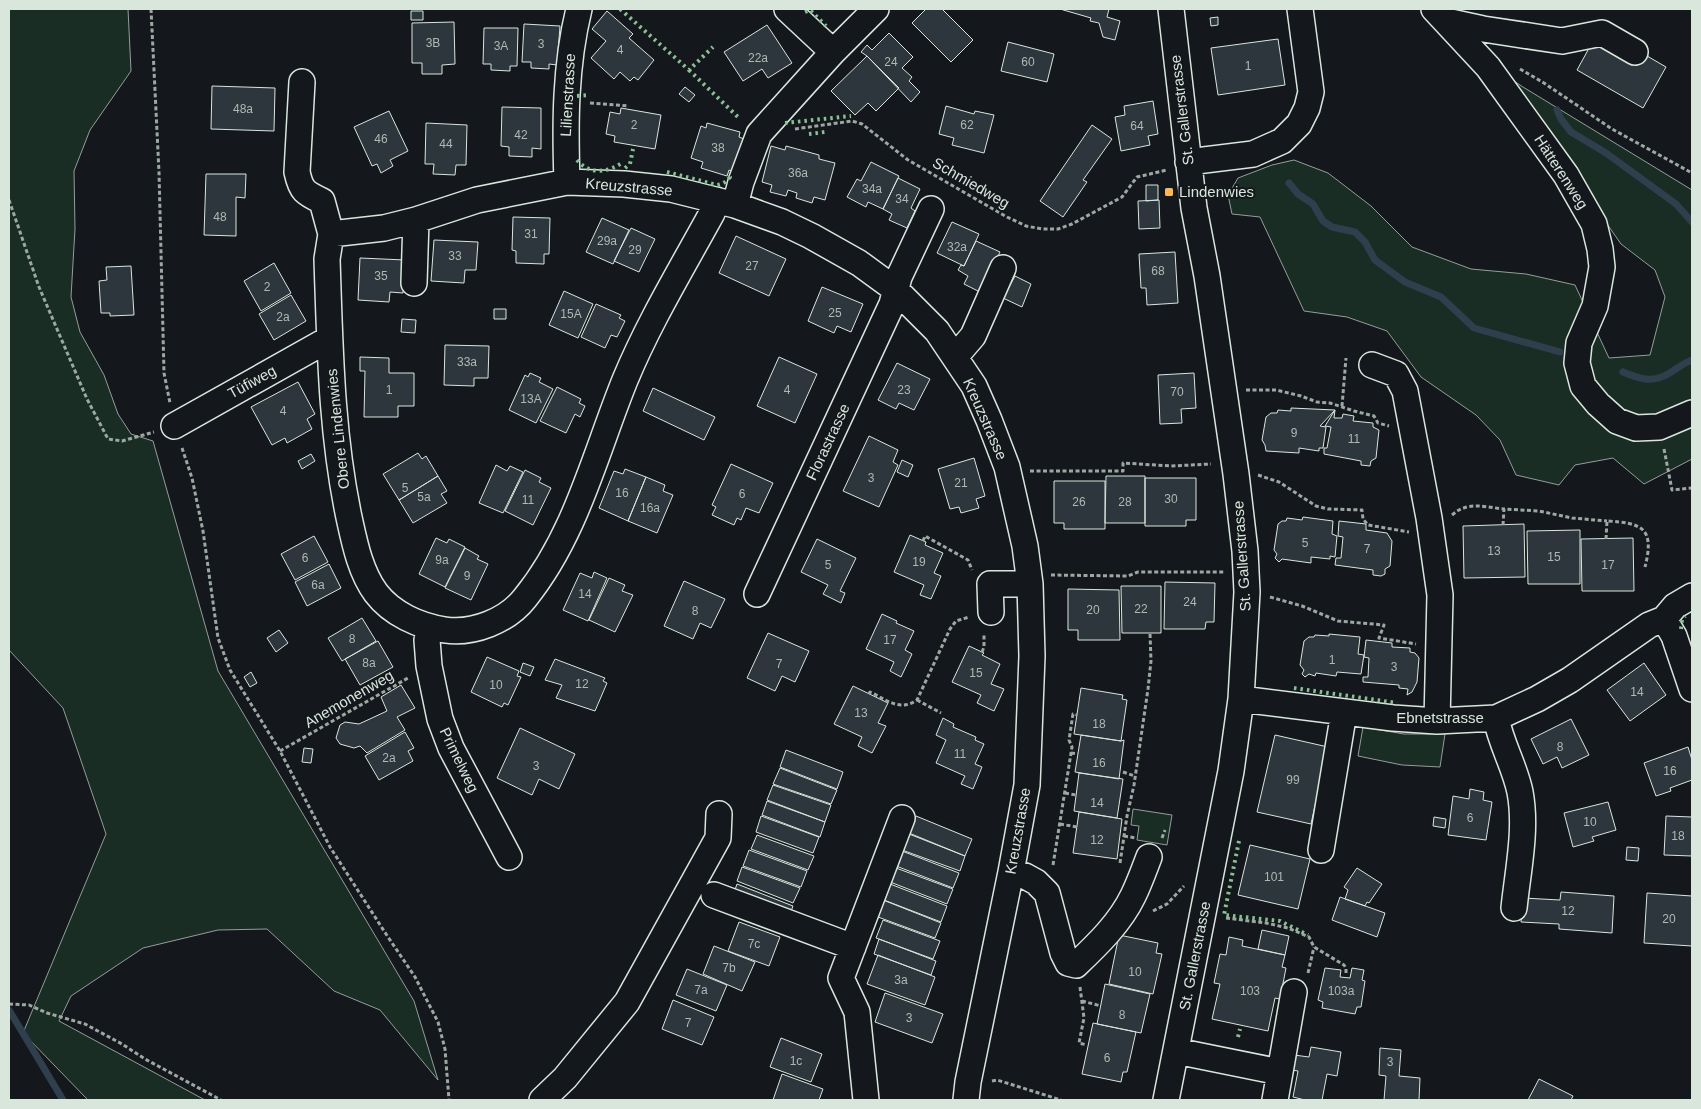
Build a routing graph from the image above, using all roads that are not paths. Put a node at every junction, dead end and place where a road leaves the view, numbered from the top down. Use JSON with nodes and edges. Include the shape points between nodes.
{"nodes":[{"id":1,"x":579,"y":9,"type":"edge"},
{"id":2,"x":787,"y":9,"type":"edge"},
{"id":3,"x":876,"y":9,"type":"edge"},
{"id":4,"x":1170,"y":9,"type":"edge"},
{"id":5,"x":1300,"y":9,"type":"edge"},
{"id":6,"x":1440,"y":15,"type":"edge"},
{"id":7,"x":833,"y":52,"type":"junction"},
{"id":8,"x":1635,"y":52,"type":"dead end"},
{"id":9,"x":302,"y":82,"type":"dead end"},
{"id":10,"x":1178,"y":166,"type":"junction"},
{"id":11,"x":567,"y":182,"type":"junction"},
{"id":12,"x":725,"y":202,"type":"junction"},
{"id":13,"x":931,"y":209,"type":"dead end"},
{"id":14,"x":416,"y":220,"type":"junction"},
{"id":15,"x":331,"y":234,"type":"junction"},
{"id":16,"x":1003,"y":268,"type":"dead end"},
{"id":17,"x":414,"y":283,"type":"dead end"},
{"id":18,"x":896,"y":290,"type":"junction"},
{"id":19,"x":329,"y":338,"type":"junction"},
{"id":20,"x":955,"y":357,"type":"junction"},
{"id":21,"x":1372,"y":364,"type":"dead end"},
{"id":22,"x":1692,"y":413,"type":"edge"},
{"id":23,"x":174,"y":426,"type":"road end"},
{"id":24,"x":1029,"y":578,"type":"junction"},
{"id":25,"x":757,"y":594,"type":"dead end"},
{"id":26,"x":1692,"y":596,"type":"edge"},
{"id":27,"x":984,"y":620,"type":"road end"},
{"id":28,"x":1664,"y":620,"type":"junction"},
{"id":29,"x":430,"y":628,"type":"junction"},
{"id":30,"x":1692,"y":689,"type":"edge"},
{"id":31,"x":1242,"y":699,"type":"junction"},
{"id":32,"x":1344,"y":712,"type":"junction"},
{"id":33,"x":1496,"y":718,"type":"junction"},
{"id":34,"x":1437,"y":721,"type":"junction"},
{"id":35,"x":719,"y":814,"type":"dead end"},
{"id":36,"x":902,"y":818,"type":"dead end"},
{"id":37,"x":1321,"y":850,"type":"dead end"},
{"id":38,"x":509,"y":857,"type":"dead end"},
{"id":39,"x":1149,"y":857,"type":"dead end"},
{"id":40,"x":1011,"y":872,"type":"junction"},
{"id":41,"x":714,"y":895,"type":"dead end"},
{"id":42,"x":1514,"y":908,"type":"dead end"},
{"id":43,"x":853,"y":947,"type":"junction"},
{"id":44,"x":989,"y":980,"type":"junction"},
{"id":45,"x":1294,"y":992,"type":"dead end"},
{"id":46,"x":1004,"y":1000,"type":"dead end"},
{"id":47,"x":1176,"y":1051,"type":"junction"},
{"id":48,"x":1280,"y":1072,"type":"junction"},
{"id":49,"x":542,"y":1100,"type":"edge"},
{"id":50,"x":866,"y":1100,"type":"edge"},
{"id":51,"x":966,"y":1100,"type":"edge"},
{"id":52,"x":1166,"y":1100,"type":"edge"},
{"id":53,"x":1275,"y":1100,"type":"edge"}],
"edges":[{"from":1,"to":11,"type":"street","name":"Lilienstrasse","via":[[572,38],[566,104]]},
{"from":2,"to":7,"type":"street"},
{"from":3,"to":7,"type":"street"},
{"from":4,"to":10,"type":"street","name":"St. Gallerstrasse"},
{"from":5,"to":10,"type":"street","via":[[1311,92],[1299,124],[1282,141],[1253,154]]},
{"from":6,"to":8,"type":"street","via":[[1483,29],[1562,41],[1602,33]]},
{"from":6,"to":22,"type":"street","name":"Hätterenweg","via":[[1488,67],[1566,175],[1594,224],[1602,267],[1595,306],[1579,342],[1577,363],[1583,386],[1617,421],[1636,428],[1659,427]]},
{"from":7,"to":12,"type":"street","name":"Obere Lindenwies","via":[[759,134],[741,182]]},
{"from":9,"to":15,"type":"street","name":"Obere Lindenwies","via":[[297,172],[300,186],[322,201]]},
{"from":10,"to":31,"type":"street","name":"St. Gallerstrasse","via":[[1194,208],[1207,276],[1236,474],[1248,592]]},
{"from":11,"to":12,"type":"street","name":"Kreuzstrasse","via":[[640,185]]},
{"from":11,"to":14,"type":"street","name":"Kreuzstrasse","via":[[477,200]]},
{"from":12,"to":18,"type":"street","name":"Kreuzstrasse","via":[[811,236],[860,263]]},
{"from":12,"to":29,"type":"street","name":"Obere Lindenwies","via":[[712,213],[644,335],[564,539],[537,582],[514,609],[483,626],[451,630]]},
{"from":13,"to":18,"type":"street","name":"Florastrasse"},
{"from":14,"to":15,"type":"street","name":"Kreuzstrasse","via":[[384,228]]},
{"from":14,"to":17,"type":"street"},
{"from":15,"to":19,"type":"street","name":"Obere Lindenwies","via":[[327,259]]},
{"from":16,"to":20,"type":"street","via":[[973,336]]},
{"from":18,"to":20,"type":"street","name":"Kreuzstrasse","via":[[937,331]]},
{"from":18,"to":25,"type":"street","name":"Florastrasse"},
{"from":19,"to":23,"type":"street","name":"Tüfiweg"},
{"from":19,"to":29,"type":"street","name":"Obere Lindenwies","via":[[337,453],[361,563],[376,592],[395,611]]},
{"from":20,"to":24,"type":"street","name":"Kreuzstrasse","via":[[978,383],[1007,468]]},
{"from":21,"to":34,"type":"street","via":[[1396,374],[1404,391],[1441,528]]},
{"from":24,"to":27,"type":"street","via":[[990,584]]},
{"from":24,"to":40,"type":"street","name":"Kreuzstrasse","via":[[1032,656],[1029,755],[1027,785]]},
{"from":26,"to":28,"type":"street","name":"Ebnetstrasse","via":[[1675,606]]},
{"from":28,"to":30,"type":"street","via":[[1674,636]]},
{"from":28,"to":33,"type":"street","name":"Ebnetstrasse","via":[[1649,625],[1570,680]]},
{"from":29,"to":38,"type":"street","name":"Primelweg","via":[[426,640],[428,666],[440,720],[451,748]]},
{"from":31,"to":32,"type":"street","name":"Ebnetstrasse"},
{"from":31,"to":47,"type":"street","name":"St. Gallerstrasse","via":[[1223,816]]},
{"from":32,"to":34,"type":"street","name":"Ebnetstrasse"},
{"from":32,"to":37,"type":"street"},
{"from":33,"to":34,"type":"street","name":"Ebnetstrasse"},
{"from":33,"to":42,"type":"street","via":[[1519,790],[1522,810]]},
{"from":35,"to":49,"type":"street","via":[[718,838],[627,1002],[565,1078]]},
{"from":36,"to":43,"type":"street"},
{"from":39,"to":40,"type":"street","via":[[1124,911],[1093,950],[1076,964],[1068,963],[1062,953],[1047,893],[1036,882]]},
{"from":40,"to":44,"type":"street","name":"Kreuzstrasse"},
{"from":41,"to":43,"type":"street"},
{"from":43,"to":50,"type":"street","via":[[841,978],[857,1012]]},
{"from":44,"to":46,"type":"street"},
{"from":44,"to":51,"type":"street","name":"Kreuzstrasse"},
{"from":45,"to":48,"type":"street"},
{"from":47,"to":48,"type":"street"},
{"from":47,"to":52,"type":"street","name":"St. Gallerstrasse"},
{"from":48,"to":53,"type":"street"}]}
